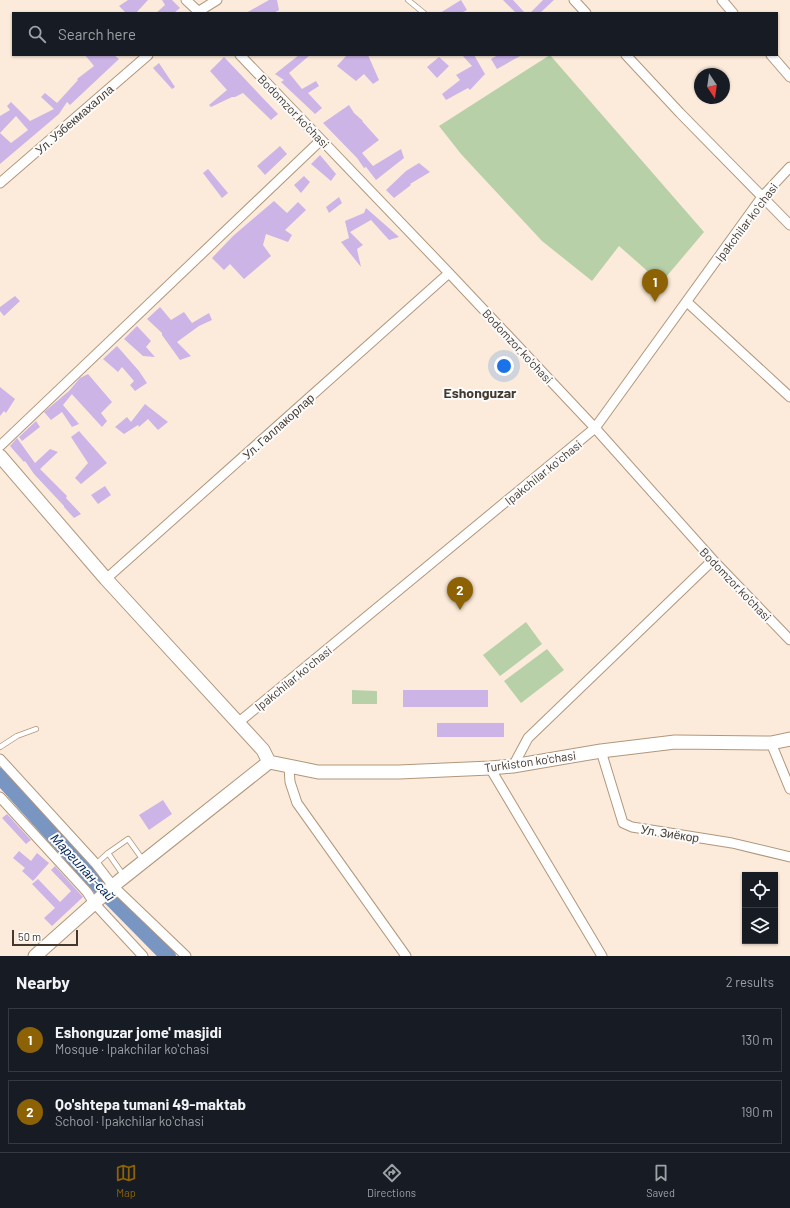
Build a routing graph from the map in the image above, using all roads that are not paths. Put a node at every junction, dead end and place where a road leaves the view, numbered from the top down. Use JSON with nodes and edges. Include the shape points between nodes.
{"nodes":[{"id":1,"x":186,"y":0,"type":"edge"},
{"id":2,"x":217,"y":0,"type":"edge"},
{"id":3,"x":408,"y":0,"type":"edge"},
{"id":4,"x":574,"y":0,"type":"edge"},
{"id":5,"x":722,"y":0,"type":"edge"},
{"id":6,"x":198,"y":12,"type":"edge"},
{"id":7,"x":423,"y":12,"type":"edge"},
{"id":8,"x":585,"y":12,"type":"edge"},
{"id":9,"x":732,"y":12,"type":"edge"},
{"id":10,"x":147,"y":56,"type":"edge"},
{"id":11,"x":241,"y":56,"type":"edge"},
{"id":12,"x":627,"y":56,"type":"edge"},
{"id":13,"x":771,"y":56,"type":"edge"},
{"id":14,"x":790,"y":77,"type":"edge"},
{"id":15,"x":321,"y":140,"type":"junction"},
{"id":16,"x":790,"y":167,"type":"edge"},
{"id":17,"x":0,"y":183,"type":"edge"},
{"id":18,"x":762,"y":197,"type":"junction"},
{"id":19,"x":790,"y":225,"type":"edge"},
{"id":20,"x":449,"y":273,"type":"junction"},
{"id":21,"x":687,"y":302,"type":"junction"},
{"id":22,"x":790,"y":397,"type":"edge"},
{"id":23,"x":595,"y":428,"type":"junction"},
{"id":24,"x":0,"y":446,"type":"edge"},
{"id":25,"x":0,"y":456,"type":"edge"},
{"id":26,"x":713,"y":560,"type":"junction"},
{"id":27,"x":106,"y":579,"type":"junction"},
{"id":28,"x":790,"y":640,"type":"edge"},
{"id":29,"x":239,"y":722,"type":"junction"},
{"id":30,"x":36,"y":729,"type":"dead end"},
{"id":31,"x":790,"y":739,"type":"edge"},
{"id":32,"x":772,"y":743,"type":"junction"},
{"id":33,"x":0,"y":747,"type":"edge"},
{"id":34,"x":601,"y":751,"type":"junction"},
{"id":35,"x":0,"y":759,"type":"edge"},
{"id":36,"x":269,"y":762,"type":"junction"},
{"id":37,"x":514,"y":766,"type":"junction"},
{"id":38,"x":289,"y":767,"type":"junction"},
{"id":39,"x":490,"y":768,"type":"junction"},
{"id":40,"x":790,"y":789,"type":"edge"},
{"id":41,"x":0,"y":797,"type":"edge"},
{"id":42,"x":108,"y":853,"type":"junction"},
{"id":43,"x":790,"y":857,"type":"edge"},
{"id":44,"x":144,"y":862,"type":"junction"},
{"id":45,"x":96,"y":864,"type":"junction"},
{"id":46,"x":119,"y":881,"type":"junction"},
{"id":47,"x":94,"y":903,"type":"junction"},
{"id":48,"x":36,"y":956,"type":"edge"},
{"id":49,"x":143,"y":956,"type":"edge"},
{"id":50,"x":186,"y":956,"type":"edge"},
{"id":51,"x":406,"y":956,"type":"edge"},
{"id":52,"x":602,"y":956,"type":"edge"}],
"edges":[{"from":1,"to":6,"type":"street"},
{"from":2,"to":6,"type":"street"},
{"from":3,"to":7,"type":"lane"},
{"from":4,"to":8,"type":"street"},
{"from":5,"to":9,"type":"street"},
{"from":10,"to":17,"type":"street","name":"Ул. Узбекмахалла"},
{"from":11,"to":15,"type":"street","name":"Bodomzor ko'chasi"},
{"from":12,"to":18,"type":"street"},
{"from":13,"to":14,"type":"street"},
{"from":15,"to":20,"type":"street","name":"Bodomzor ko'chasi"},
{"from":15,"to":24,"type":"street"},
{"from":16,"to":18,"type":"street","name":"Ipakchilar koʻchasi"},
{"from":18,"to":19,"type":"street"},
{"from":18,"to":21,"type":"street","name":"Ipakchilar koʻchasi"},
{"from":20,"to":23,"type":"street","name":"Bodomzor ko'chasi"},
{"from":20,"to":27,"type":"street","name":"Ул. Галлакорлар"},
{"from":21,"to":22,"type":"street"},
{"from":21,"to":23,"type":"street","name":"Ipakchilar koʻchasi"},
{"from":23,"to":26,"type":"street","name":"Bodomzor ko'chasi"},
{"from":23,"to":29,"type":"street","name":"Ipakchilar koʻchasi"},
{"from":25,"to":27,"type":"street"},
{"from":26,"to":28,"type":"street","name":"Bodomzor ko'chasi"},
{"from":26,"to":37,"type":"street","via":[[528,738]]},
{"from":27,"to":29,"type":"street"},
{"from":29,"to":36,"type":"street","via":[[263,750]]},
{"from":30,"to":33,"type":"lane"},
{"from":31,"to":32,"type":"street","name":"Turkiston ko'chasi"},
{"from":32,"to":34,"type":"street","name":"Turkiston ko'chasi","via":[[675,742]]},
{"from":32,"to":40,"type":"street"},
{"from":34,"to":37,"type":"street","name":"Turkiston ko'chasi"},
{"from":34,"to":43,"type":"street","name":"Ул. Зиёкор","via":[[623,823],[732,843]]},
{"from":35,"to":45,"type":"street"},
{"from":36,"to":38,"type":"street","name":"Turkiston ko'chasi"},
{"from":36,"to":44,"type":"street"},
{"from":37,"to":39,"type":"street","name":"Turkiston ko'chasi"},
{"from":38,"to":39,"type":"street","name":"Turkiston ko'chasi","via":[[318,772]]},
{"from":38,"to":51,"type":"street","via":[[290,782],[298,803]]},
{"from":39,"to":52,"type":"street"},
{"from":41,"to":47,"type":"street","via":[[87,892]]},
{"from":42,"to":44,"type":"lane","via":[[128,839]]},
{"from":42,"to":45,"type":"lane"},
{"from":42,"to":46,"type":"lane"},
{"from":44,"to":46,"type":"street"},
{"from":45,"to":46,"type":"street"},
{"from":46,"to":47,"type":"street"},
{"from":46,"to":50,"type":"street"},
{"from":47,"to":48,"type":"street"},
{"from":47,"to":49,"type":"street"}]}
